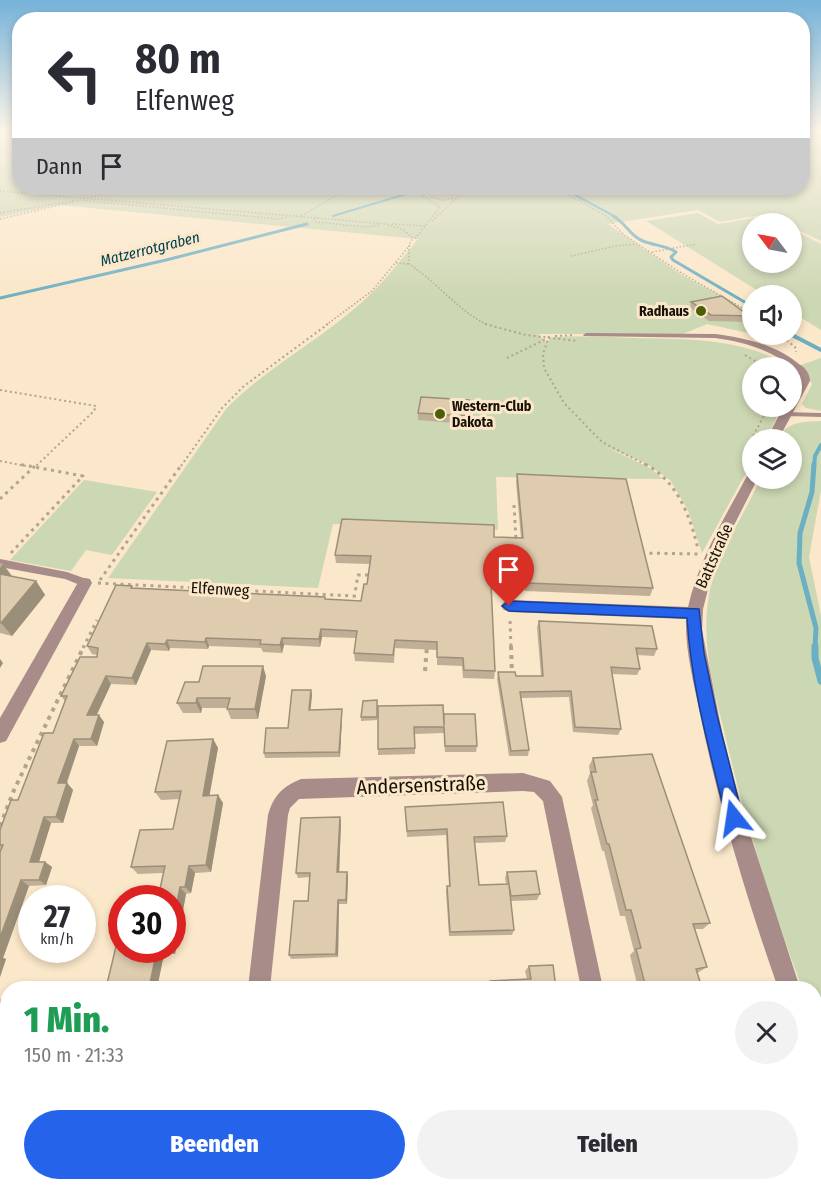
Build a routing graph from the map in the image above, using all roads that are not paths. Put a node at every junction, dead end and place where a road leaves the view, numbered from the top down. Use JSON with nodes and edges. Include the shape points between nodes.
{"nodes":[{"id":1,"x":586,"y":335,"type":"road end"},
{"id":2,"x":784,"y":357,"type":"edge"},
{"id":3,"x":802,"y":372,"type":"edge"},
{"id":4,"x":802,"y":386,"type":"edge"},
{"id":5,"x":802,"y":411,"type":"edge"},
{"id":6,"x":821,"y":415,"type":"edge"},
{"id":7,"x":746,"y":489,"type":"edge"},
{"id":8,"x":1,"y":563,"type":"edge"},
{"id":9,"x":92,"y":583,"type":"joint"},
{"id":10,"x":509,"y":606,"type":"dead end"},
{"id":11,"x":694,"y":613,"type":"junction"},
{"id":12,"x":2,"y":726,"type":"edge"},
{"id":13,"x":260,"y":981,"type":"edge"},
{"id":14,"x":591,"y":981,"type":"edge"},
{"id":15,"x":787,"y":981,"type":"edge"}],
"edges":[{"from":1,"to":2,"type":"lane","via":[[735,339]]},
{"from":3,"to":4,"type":"street","via":[[805,381]]},
{"from":5,"to":6,"type":"lane"},
{"from":7,"to":11,"type":"street","name":"Battstraße","via":[[705,555]]},
{"from":8,"to":9,"type":"lane"},
{"from":9,"to":12,"type":"street"},
{"from":10,"to":11,"type":"street"},
{"from":11,"to":15,"type":"street","name":"Battstraße","via":[[697,653],[729,798]]},
{"from":13,"to":14,"type":"street","name":"Andersenstraße","via":[[278,815],[281,803],[291,792],[302,788],[523,782],[545,787],[552,797]]}]}
